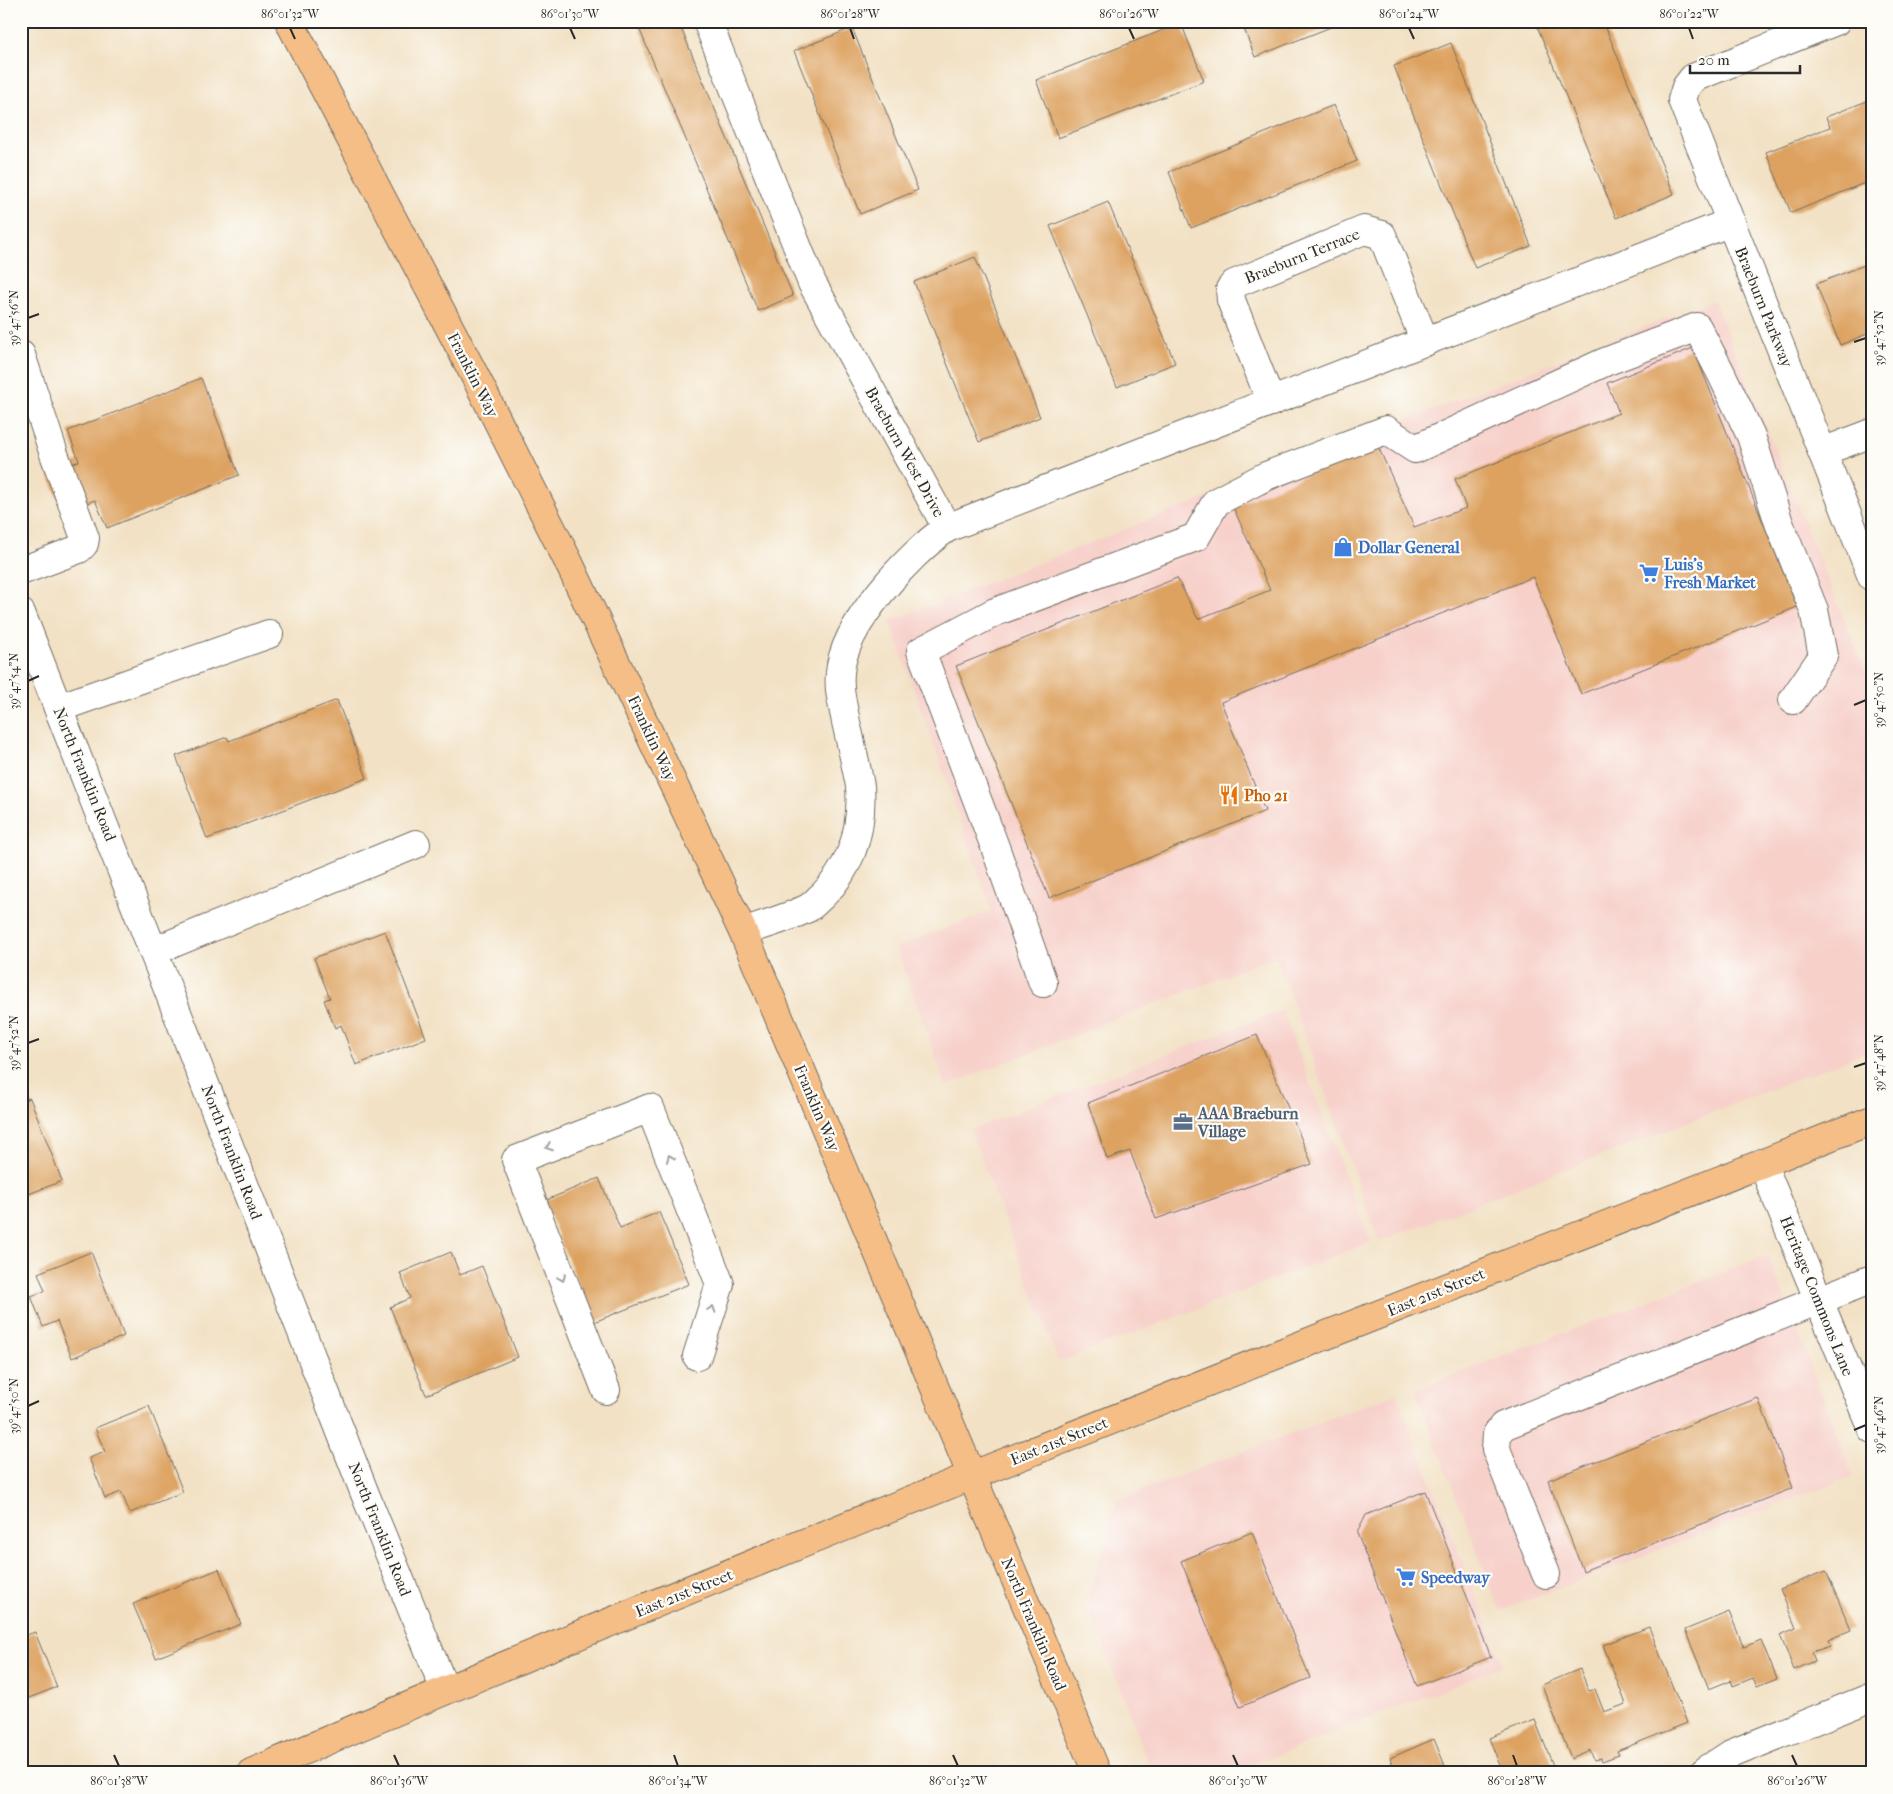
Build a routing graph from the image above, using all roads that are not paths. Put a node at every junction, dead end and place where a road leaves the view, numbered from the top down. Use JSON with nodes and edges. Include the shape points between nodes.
{"nodes":[{"id":1,"x":289,"y":21,"type":"edge"},
{"id":2,"x":707,"y":21,"type":"edge"},
{"id":3,"x":1836,"y":21,"type":"edge"},
{"id":4,"x":1731,"y":222,"type":"junction"},
{"id":5,"x":1425,"y":342,"type":"junction"},
{"id":6,"x":21,"y":355,"type":"edge"},
{"id":7,"x":1271,"y":402,"type":"junction"},
{"id":8,"x":1872,"y":433,"type":"edge"},
{"id":9,"x":1822,"y":452,"type":"junction"},
{"id":10,"x":947,"y":528,"type":"junction"},
{"id":11,"x":21,"y":571,"type":"edge"},
{"id":12,"x":1872,"y":577,"type":"edge"},
{"id":13,"x":21,"y":613,"type":"edge"},
{"id":14,"x":269,"y":634,"type":"dead end"},
{"id":15,"x":1793,"y":700,"type":"dead end"},
{"id":16,"x":58,"y":708,"type":"junction"},
{"id":17,"x":416,"y":844,"type":"dead end"},
{"id":18,"x":743,"y":932,"type":"junction"},
{"id":19,"x":154,"y":951,"type":"junction"},
{"id":20,"x":1043,"y":984,"type":"dead end"},
{"id":21,"x":1872,"y":1120,"type":"edge"},
{"id":22,"x":1762,"y":1163,"type":"junction"},
{"id":23,"x":1872,"y":1279,"type":"edge"},
{"id":24,"x":1818,"y":1300,"type":"junction"},
{"id":25,"x":697,"y":1356,"type":"dead end"},
{"id":26,"x":606,"y":1390,"type":"dead end"},
{"id":27,"x":1872,"y":1429,"type":"edge"},
{"id":28,"x":972,"y":1476,"type":"junction"},
{"id":29,"x":1546,"y":1574,"type":"dead end"},
{"id":30,"x":445,"y":1690,"type":"junction"},
{"id":31,"x":1872,"y":1697,"type":"edge"},
{"id":32,"x":251,"y":1773,"type":"edge"},
{"id":33,"x":1097,"y":1773,"type":"edge"},
{"id":34,"x":1702,"y":1773,"type":"edge"}],
"edges":[{"from":1,"to":18,"type":"main road","name":"Franklin Way","via":[[568,561]]},
{"from":2,"to":10,"type":"street","name":"Braeburn West Drive","via":[[812,283]]},
{"from":3,"to":4,"type":"street","name":"Braeburn Parkway","via":[[1693,78],[1686,87],[1682,100]]},
{"from":4,"to":5,"type":"street"},
{"from":4,"to":9,"type":"street","name":"Braeburn Parkway"},
{"from":5,"to":7,"type":"street"},
{"from":5,"to":7,"type":"street","name":"Braeburn Terrace","via":[[1382,235],[1364,230],[1230,288],[1231,300]]},
{"from":6,"to":11,"type":"street","via":[[85,538],[79,550]]},
{"from":7,"to":10,"type":"street"},
{"from":8,"to":9,"type":"street"},
{"from":9,"to":12,"type":"street","name":"Braeburn Parkway"},
{"from":10,"to":18,"type":"street","name":"Braeburn West Drive","via":[[897,572],[852,634],[842,655],[840,688],[861,800],[861,815],[851,854],[829,888],[810,907]]},
{"from":13,"to":16,"type":"street","name":"North Franklin Road"},
{"from":14,"to":16,"type":"street"},
{"from":15,"to":20,"type":"street","via":[[1822,656],[1814,610],[1779,523],[1751,436],[1697,327],[1606,362],[1415,449],[1386,430],[1266,476],[1216,502],[1196,537],[995,612],[921,651]]},
{"from":16,"to":19,"type":"street","name":"North Franklin Road"},
{"from":17,"to":19,"type":"street"},
{"from":18,"to":28,"type":"main road","name":"Franklin Way"},
{"from":19,"to":30,"type":"street","name":"North Franklin Road"},
{"from":21,"to":22,"type":"main road","name":"East 21st Street"},
{"from":22,"to":24,"type":"street","name":"Heritage Commons Lane"},
{"from":22,"to":28,"type":"main road","name":"East 21st Street"},
{"from":23,"to":24,"type":"street"},
{"from":24,"to":27,"type":"street","name":"Heritage Commons Lane"},
{"from":24,"to":29,"type":"street","via":[[1503,1426],[1496,1449]]},
{"from":25,"to":26,"type":"street","one_way":true,"via":[[720,1284],[650,1108],[516,1160]]},
{"from":28,"to":30,"type":"main road","name":"East 21st Street"},
{"from":28,"to":33,"type":"main road","name":"North Franklin Road"},
{"from":30,"to":32,"type":"main road","name":"East 21st Street"},
{"from":31,"to":34,"type":"street","via":[[1731,1754]]}]}
